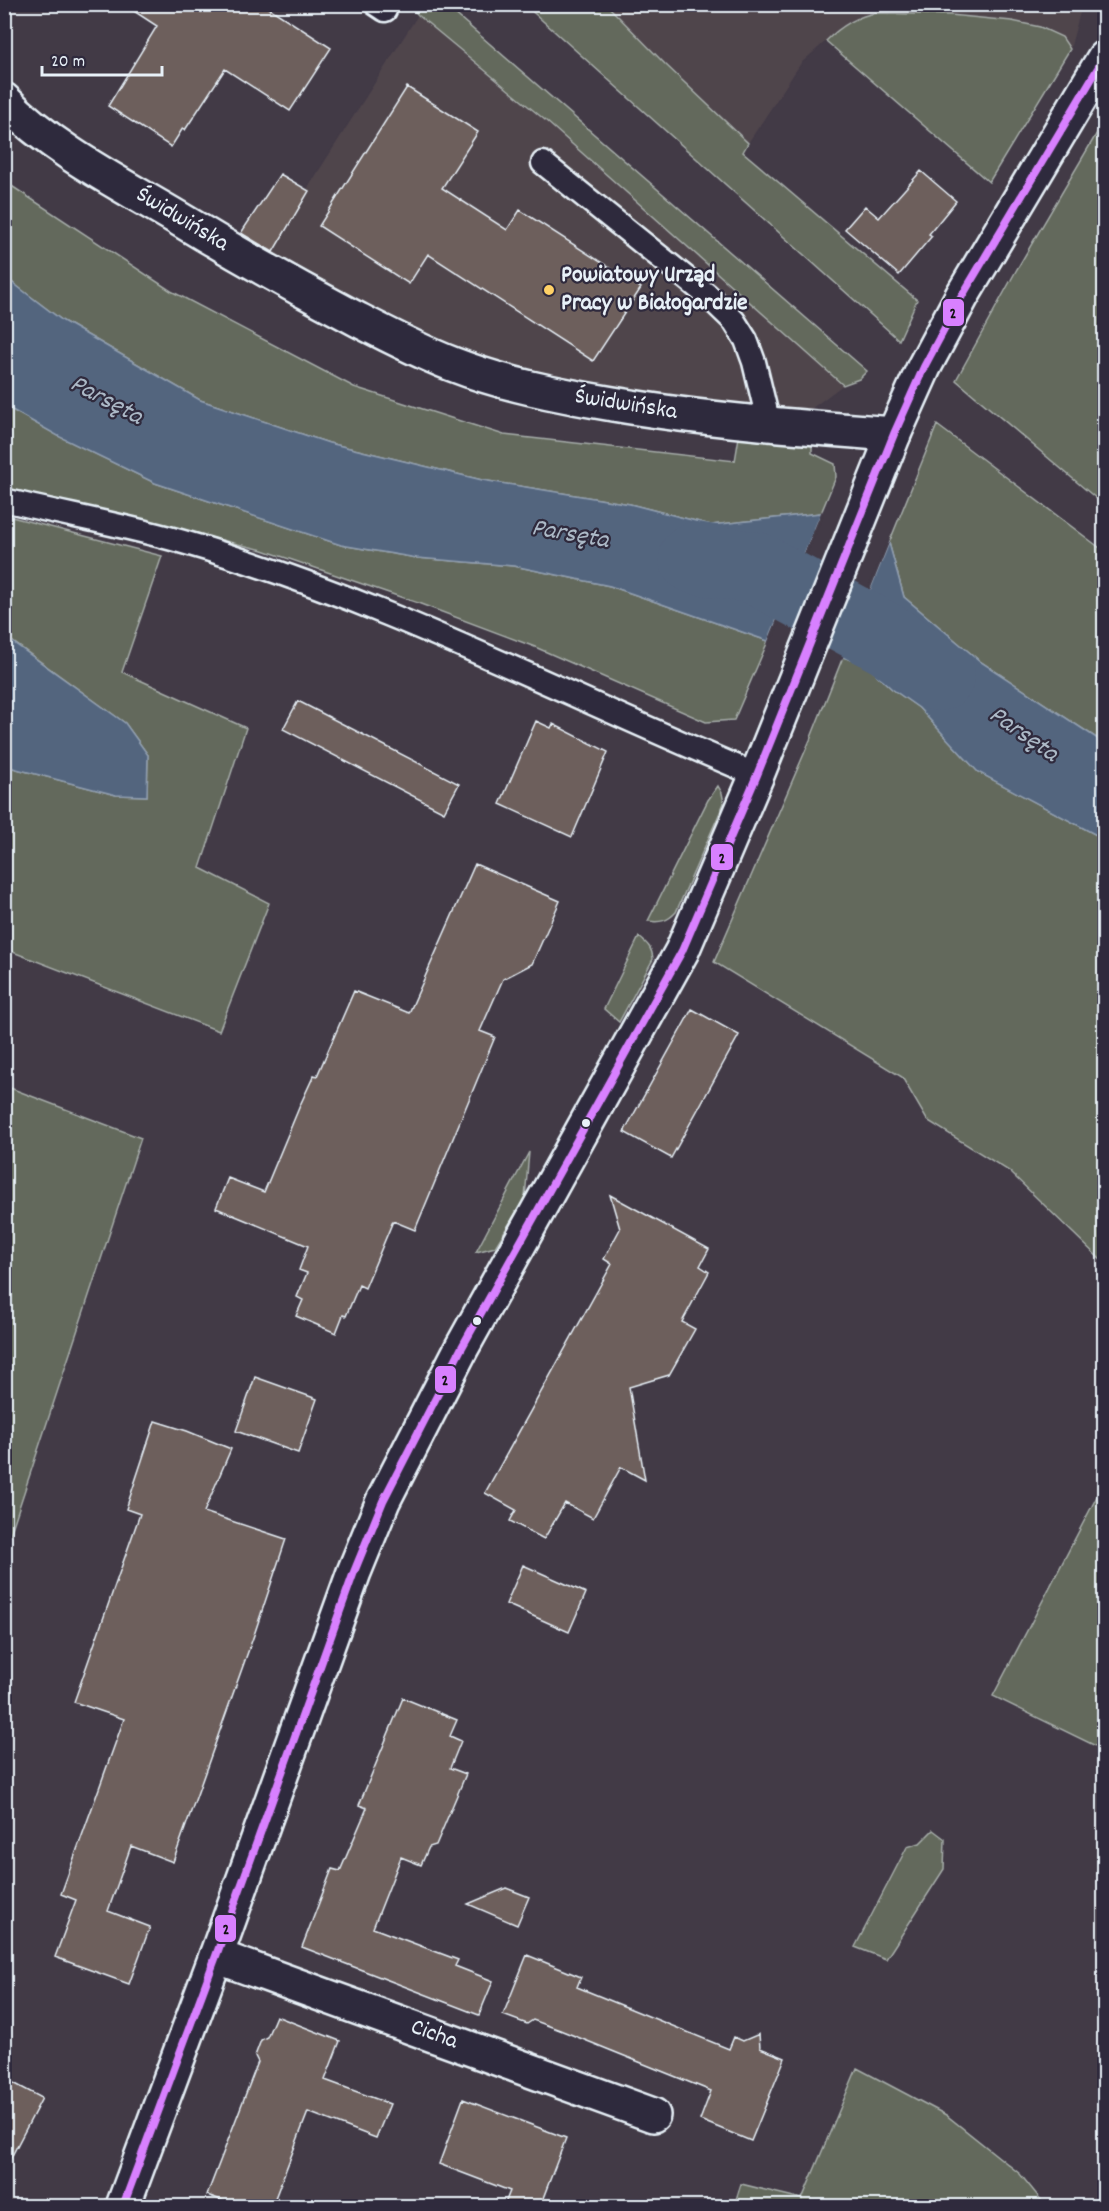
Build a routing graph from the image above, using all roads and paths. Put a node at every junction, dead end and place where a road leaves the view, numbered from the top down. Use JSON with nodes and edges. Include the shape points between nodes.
{"nodes":[{"id":1,"x":1104,"y":58,"type":"edge"},
{"id":2,"x":4,"y":100,"type":"edge"},
{"id":3,"x":543,"y":163,"type":"dead end"},
{"id":4,"x":769,"y":424,"type":"junction"},
{"id":5,"x":894,"y":434,"type":"junction"},
{"id":6,"x":4,"y":500,"type":"edge"},
{"id":7,"x":757,"y":775,"type":"junction"},
{"id":8,"x":216,"y":1956,"type":"junction"},
{"id":9,"x":653,"y":2115,"type":"dead end"},
{"id":10,"x":123,"y":2206,"type":"edge"}],
"edges":[{"from":1,"to":5,"type":"street","via":[[962,296]]},
{"from":2,"to":4,"type":"street","name":"Świdwińska","via":[[27,123],[67,152],[205,234],[320,300],[453,364],[502,381],[573,397],[665,413]]},
{"from":3,"to":4,"type":"lane","via":[[734,321],[754,362]]},
{"from":4,"to":5,"type":"street","name":"Świdwińska"},
{"from":5,"to":7,"type":"street"},
{"from":6,"to":7,"type":"lane","via":[[189,543],[313,585],[483,654]]},
{"from":7,"to":8,"type":"street","via":[[682,951],[461,1348],[383,1501]]},
{"from":8,"to":9,"type":"street","name":"Cicha"},
{"from":8,"to":10,"type":"street"}]}
